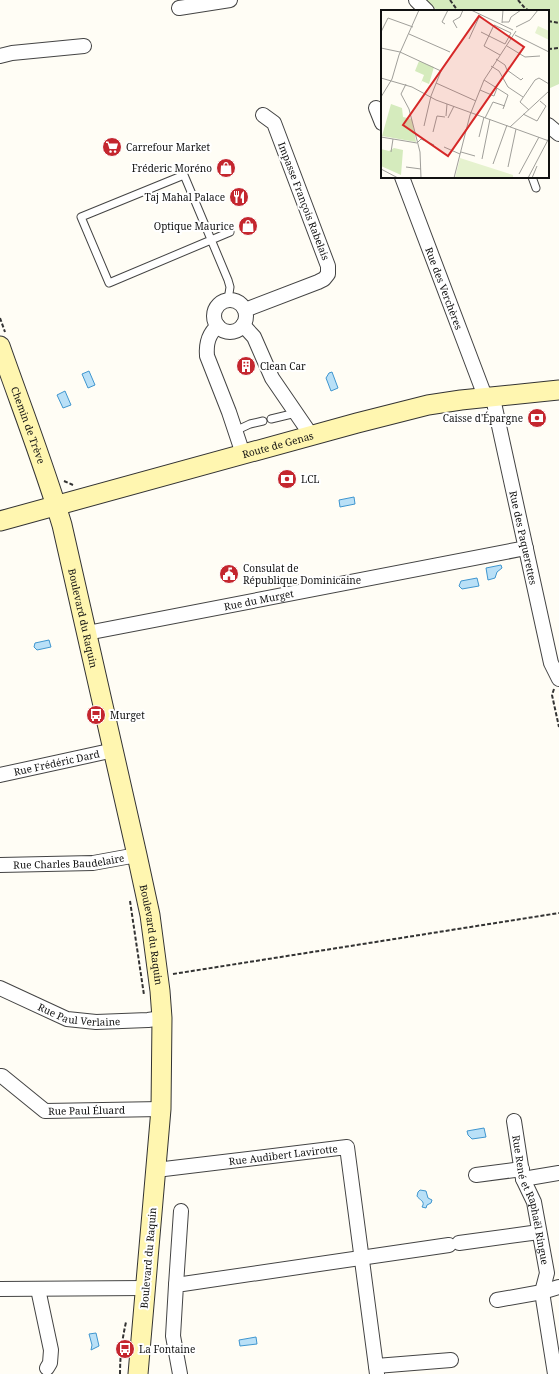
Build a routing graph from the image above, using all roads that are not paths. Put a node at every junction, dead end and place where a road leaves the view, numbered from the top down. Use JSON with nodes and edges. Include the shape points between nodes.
{"nodes":[{"id":1,"x":230,"y":0,"type":"edge"},
{"id":2,"x":416,"y":0,"type":"edge"},
{"id":3,"x":179,"y":8,"type":"dead end"},
{"id":4,"x":426,"y":10,"type":"edge"},
{"id":5,"x":84,"y":46,"type":"dead end"},
{"id":6,"x":0,"y":56,"type":"edge"},
{"id":7,"x":376,"y":108,"type":"dead end"},
{"id":8,"x":263,"y":115,"type":"dead end"},
{"id":9,"x":381,"y":120,"type":"edge"},
{"id":10,"x":549,"y":126,"type":"edge"},
{"id":11,"x":559,"y":134,"type":"edge"},
{"id":12,"x":402,"y":178,"type":"edge"},
{"id":13,"x":532,"y":178,"type":"edge"},
{"id":14,"x":536,"y":188,"type":"dead end"},
{"id":15,"x":230,"y":232,"type":"dead end"},
{"id":16,"x":212,"y":239,"type":"junction"},
{"id":17,"x":228,"y":300,"type":"junction"},
{"id":18,"x":246,"y":310,"type":"junction"},
{"id":19,"x":243,"y":325,"type":"junction"},
{"id":20,"x":218,"y":326,"type":"junction"},
{"id":21,"x":0,"y":346,"type":"edge"},
{"id":22,"x":559,"y":390,"type":"edge"},
{"id":23,"x":489,"y":398,"type":"junction"},
{"id":24,"x":296,"y":413,"type":"junction"},
{"id":25,"x":271,"y":419,"type":"dead end"},
{"id":26,"x":263,"y":421,"type":"dead end"},
{"id":27,"x":235,"y":431,"type":"junction"},
{"id":28,"x":311,"y":435,"type":"junction"},
{"id":29,"x":243,"y":454,"type":"junction"},
{"id":30,"x":56,"y":505,"type":"junction"},
{"id":31,"x":0,"y":521,"type":"edge"},
{"id":32,"x":526,"y":548,"type":"junction"},
{"id":33,"x":87,"y":633,"type":"junction"},
{"id":34,"x":558,"y":682,"type":"edge"},
{"id":35,"x":114,"y":750,"type":"junction"},
{"id":36,"x":0,"y":775,"type":"edge"},
{"id":37,"x":138,"y":855,"type":"junction"},
{"id":38,"x":0,"y":865,"type":"edge"},
{"id":39,"x":0,"y":988,"type":"edge"},
{"id":40,"x":162,"y":1018,"type":"junction"},
{"id":41,"x":0,"y":1076,"type":"edge"},
{"id":42,"x":161,"y":1109,"type":"junction"},
{"id":43,"x":514,"y":1121,"type":"dead end"},
{"id":44,"x":156,"y":1170,"type":"junction"},
{"id":45,"x":559,"y":1173,"type":"edge"},
{"id":46,"x":522,"y":1174,"type":"junction"},
{"id":47,"x":476,"y":1175,"type":"dead end"},
{"id":48,"x":181,"y":1211,"type":"dead end"},
{"id":49,"x":539,"y":1232,"type":"junction"},
{"id":50,"x":361,"y":1258,"type":"junction"},
{"id":51,"x":176,"y":1285,"type":"junction"},
{"id":52,"x":559,"y":1287,"type":"edge"},
{"id":53,"x":145,"y":1288,"type":"junction"},
{"id":54,"x":0,"y":1289,"type":"edge"},
{"id":55,"x":38,"y":1289,"type":"junction"},
{"id":56,"x":542,"y":1292,"type":"junction"},
{"id":57,"x":497,"y":1300,"type":"dead end"},
{"id":58,"x":451,"y":1360,"type":"dead end"},
{"id":59,"x":47,"y":1368,"type":"dead end"},
{"id":60,"x":377,"y":1370,"type":"edge"},
{"id":61,"x":138,"y":1374,"type":"edge"},
{"id":62,"x":180,"y":1374,"type":"edge"},
{"id":63,"x":555,"y":1374,"type":"edge"}],
"edges":[{"from":1,"to":3,"type":"street"},
{"from":2,"to":4,"type":"street"},
{"from":5,"to":6,"type":"street"},
{"from":7,"to":9,"type":"street"},
{"from":8,"to":18,"type":"street","name":"Impasse François Rabelais","via":[[274,123],[328,266],[328,274],[318,282]]},
{"from":10,"to":11,"type":"street"},
{"from":12,"to":23,"type":"street","name":"Rue des Verchères","via":[[483,391]]},
{"from":13,"to":14,"type":"lane"},
{"from":15,"to":16,"type":"lane"},
{"from":16,"to":16,"type":"lane","via":[[109,283],[81,217],[184,174]]},
{"from":16,"to":17,"type":"lane","via":[[230,287]]},
{"from":17,"to":18,"type":"street","via":[[239,302]]},
{"from":17,"to":20,"type":"street","via":[[219,304],[214,312]]},
{"from":18,"to":19,"type":"street"},
{"from":19,"to":20,"type":"street","via":[[238,330],[230,332]]},
{"from":19,"to":24,"type":"street","via":[[254,337],[272,378]]},
{"from":20,"to":27,"type":"street","via":[[207,341],[207,356]]},
{"from":21,"to":30,"type":"street","name":"Chemin de Trève"},
{"from":22,"to":23,"type":"street","name":"Route de Genas"},
{"from":23,"to":28,"type":"street","name":"Route de Genas","via":[[428,405]]},
{"from":23,"to":32,"type":"street","name":"Rue des Paquerettes","via":[[495,407]]},
{"from":24,"to":25,"type":"lane"},
{"from":24,"to":28,"type":"street"},
{"from":26,"to":27,"type":"lane"},
{"from":27,"to":29,"type":"street"},
{"from":28,"to":29,"type":"street","name":"Route de Genas"},
{"from":29,"to":30,"type":"street","name":"Route de Genas"},
{"from":30,"to":31,"type":"street","name":"Route de Genas"},
{"from":30,"to":33,"type":"street","name":"Boulevard du Raquin"},
{"from":32,"to":33,"type":"street","name":"Rue du Murget"},
{"from":32,"to":34,"type":"street","name":"Rue des Paquerettes","via":[[551,663]]},
{"from":33,"to":35,"type":"street","name":"Boulevard du Raquin"},
{"from":35,"to":36,"type":"street","name":"Rue Frédéric Dard"},
{"from":35,"to":37,"type":"street","name":"Boulevard du Raquin"},
{"from":37,"to":38,"type":"street","name":"Rue Charles Baudelaire","via":[[93,863]]},
{"from":37,"to":40,"type":"street","name":"Boulevard du Raquin","via":[[150,915]]},
{"from":39,"to":40,"type":"street","name":"Rue Paul Verlaine","via":[[67,1019],[96,1022]]},
{"from":40,"to":42,"type":"street","name":"Boulevard du Raquin"},
{"from":41,"to":42,"type":"street","name":"Rue Paul Éluard","via":[[45,1111]]},
{"from":42,"to":44,"type":"street","name":"Boulevard du Raquin"},
{"from":43,"to":46,"type":"street","name":"Rue René et Raphaël Ringue"},
{"from":44,"to":50,"type":"street","name":"Rue Audibert Lavirotte","via":[[347,1146]]},
{"from":44,"to":53,"type":"street","name":"Boulevard du Raquin"},
{"from":45,"to":46,"type":"street"},
{"from":46,"to":47,"type":"street"},
{"from":46,"to":49,"type":"street","name":"Rue René et Raphaël Ringue","via":[[534,1202]]},
{"from":48,"to":51,"type":"street"},
{"from":49,"to":50,"type":"street"},
{"from":49,"to":56,"type":"street","name":"Rue René et Raphaël Ringue","via":[[546,1273]]},
{"from":50,"to":51,"type":"street"},
{"from":50,"to":60,"type":"street","name":"Rue Audibert Lavirotte"},
{"from":51,"to":62,"type":"street","via":[[173,1336]]},
{"from":52,"to":56,"type":"street"},
{"from":53,"to":55,"type":"street"},
{"from":53,"to":61,"type":"street","name":"Boulevard du Raquin"},
{"from":54,"to":55,"type":"street"},
{"from":55,"to":59,"type":"street","via":[[52,1350]]},
{"from":56,"to":57,"type":"street"},
{"from":56,"to":63,"type":"street","name":"Rue René et Raphaël Ringue"},
{"from":58,"to":60,"type":"street","name":"Rue Audibert Lavirotte"}]}
